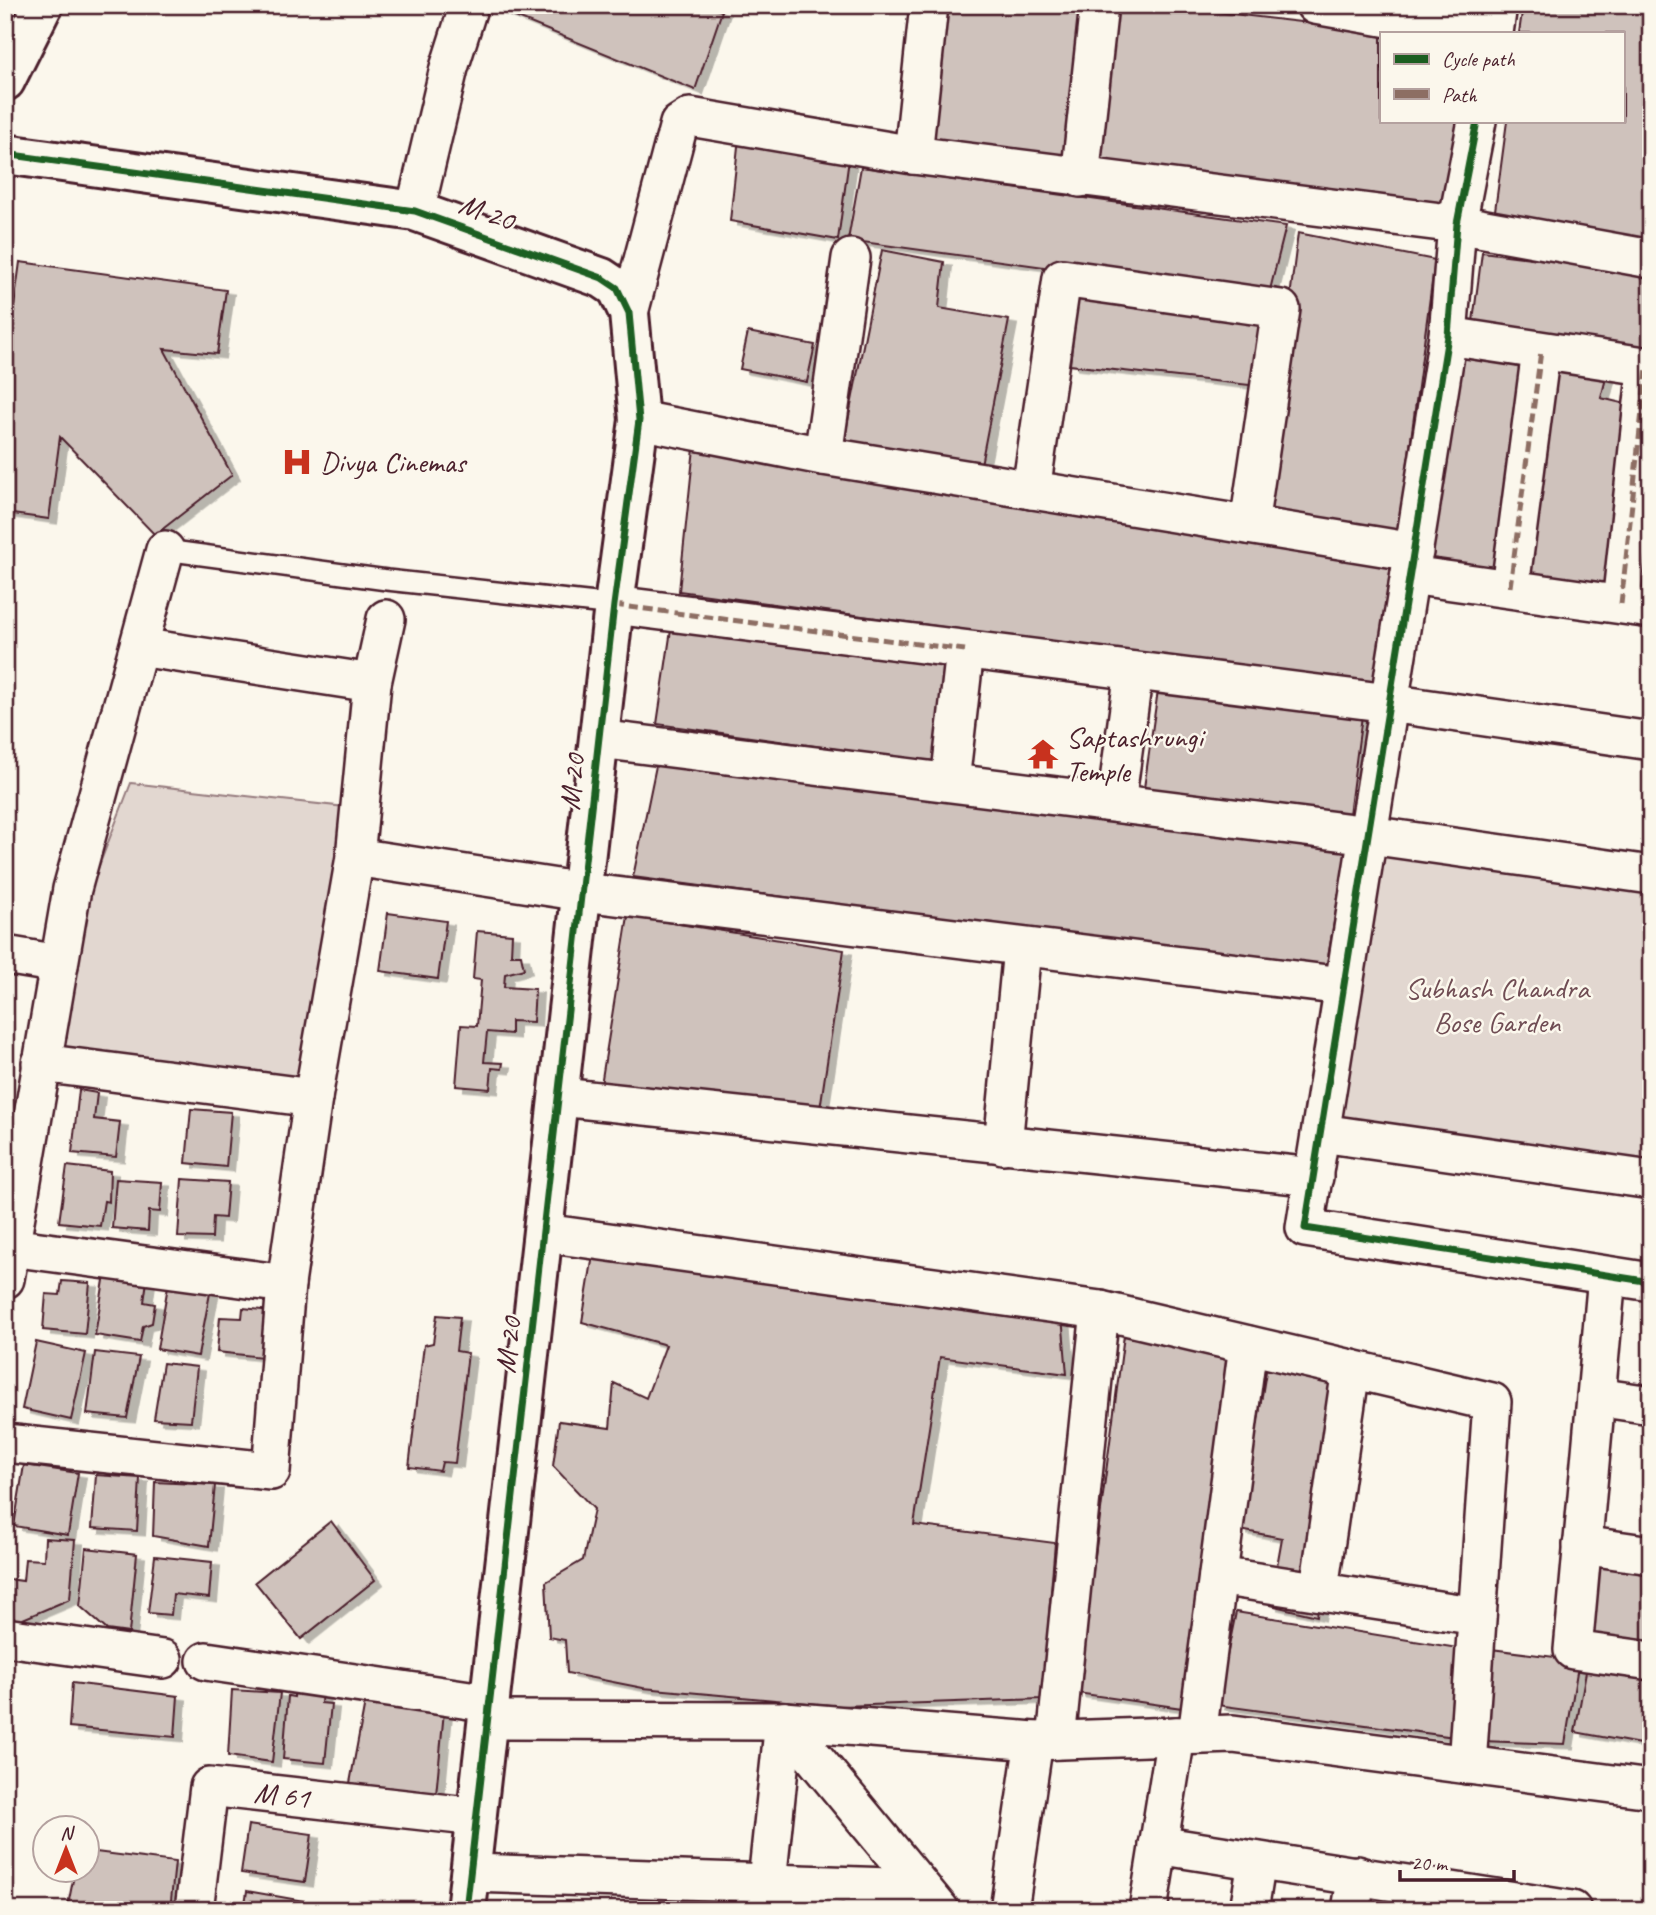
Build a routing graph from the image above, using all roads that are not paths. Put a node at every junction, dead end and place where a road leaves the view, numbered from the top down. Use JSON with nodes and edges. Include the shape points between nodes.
{"nodes":[{"id":1,"x":43,"y":5,"type":"edge"},
{"id":2,"x":469,"y":5,"type":"edge"},
{"id":3,"x":929,"y":5,"type":"edge"},
{"id":4,"x":1099,"y":5,"type":"edge"},
{"id":5,"x":1315,"y":5,"type":"edge"},
{"id":6,"x":1498,"y":5,"type":"edge"},
{"id":7,"x":1468,"y":32,"type":"edge"},
{"id":8,"x":1494,"y":32,"type":"edge"},
{"id":9,"x":5,"y":81,"type":"edge"},
{"id":10,"x":1477,"y":122,"type":"edge"},
{"id":11,"x":5,"y":154,"type":"edge"},
{"id":12,"x":913,"y":155,"type":"junction"},
{"id":13,"x":1080,"y":178,"type":"junction"},
{"id":14,"x":415,"y":211,"type":"junction"},
{"id":15,"x":1457,"y":225,"type":"junction"},
{"id":16,"x":851,"y":258,"type":"dead end"},
{"id":17,"x":1651,"y":259,"type":"edge"},
{"id":18,"x":629,"y":313,"type":"junction"},
{"id":19,"x":1448,"y":336,"type":"junction"},
{"id":20,"x":1541,"y":351,"type":"junction"},
{"id":21,"x":1649,"y":367,"type":"edge"},
{"id":22,"x":639,"y":420,"type":"junction"},
{"id":23,"x":823,"y":456,"type":"junction"},
{"id":24,"x":1031,"y":490,"type":"junction"},
{"id":25,"x":1249,"y":525,"type":"junction"},
{"id":26,"x":165,"y":550,"type":"joint"},
{"id":27,"x":1412,"y":564,"type":"junction"},
{"id":28,"x":1510,"y":587,"type":"junction"},
{"id":29,"x":614,"y":605,"type":"junction"},
{"id":30,"x":1636,"y":607,"type":"edge"},
{"id":31,"x":386,"y":619,"type":"dead end"},
{"id":32,"x":139,"y":647,"type":"junction"},
{"id":33,"x":965,"y":650,"type":"junction"},
{"id":34,"x":1134,"y":671,"type":"junction"},
{"id":35,"x":372,"y":683,"type":"junction"},
{"id":36,"x":1390,"y":703,"type":"junction"},
{"id":37,"x":599,"y":739,"type":"junction"},
{"id":38,"x":1651,"y":741,"type":"edge"},
{"id":39,"x":950,"y":782,"type":"junction"},
{"id":40,"x":1116,"y":803,"type":"junction"},
{"id":41,"x":1368,"y":835,"type":"junction"},
{"id":42,"x":355,"y":857,"type":"junction"},
{"id":43,"x":1651,"y":875,"type":"edge"},
{"id":44,"x":583,"y":892,"type":"junction"},
{"id":45,"x":1023,"y":948,"type":"junction"},
{"id":46,"x":5,"y":955,"type":"edge"},
{"id":47,"x":59,"y":964,"type":"junction"},
{"id":48,"x":1343,"y":986,"type":"junction"},
{"id":49,"x":41,"y":1063,"type":"junction"},
{"id":50,"x":559,"y":1097,"type":"junction"},
{"id":51,"x":313,"y":1098,"type":"junction"},
{"id":52,"x":1321,"y":1133,"type":"junction"},
{"id":53,"x":1003,"y":1144,"type":"junction"},
{"id":54,"x":1314,"y":1177,"type":"junction"},
{"id":55,"x":1651,"y":1180,"type":"edge"},
{"id":56,"x":544,"y":1233,"type":"junction"},
{"id":57,"x":8,"y":1263,"type":"edge"},
{"id":58,"x":1608,"y":1276,"type":"junction"},
{"id":59,"x":1651,"y":1282,"type":"edge"},
{"id":60,"x":286,"y":1284,"type":"junction"},
{"id":61,"x":1100,"y":1310,"type":"junction"},
{"id":62,"x":1248,"y":1345,"type":"junction"},
{"id":63,"x":1351,"y":1369,"type":"junction"},
{"id":64,"x":1596,"y":1397,"type":"junction"},
{"id":65,"x":1651,"y":1405,"type":"edge"},
{"id":66,"x":5,"y":1443,"type":"edge"},
{"id":67,"x":1583,"y":1545,"type":"junction"},
{"id":68,"x":1651,"y":1555,"type":"edge"},
{"id":69,"x":1218,"y":1576,"type":"junction"},
{"id":70,"x":1318,"y":1589,"type":"junction"},
{"id":71,"x":1477,"y":1616,"type":"junction"},
{"id":72,"x":5,"y":1637,"type":"edge"},
{"id":73,"x":163,"y":1659,"type":"dead end"},
{"id":74,"x":206,"y":1661,"type":"dead end"},
{"id":75,"x":1651,"y":1661,"type":"edge"},
{"id":76,"x":489,"y":1712,"type":"junction"},
{"id":77,"x":783,"y":1721,"type":"junction"},
{"id":78,"x":1186,"y":1735,"type":"junction"},
{"id":79,"x":1045,"y":1741,"type":"junction"},
{"id":80,"x":1467,"y":1765,"type":"junction"},
{"id":81,"x":1651,"y":1789,"type":"edge"},
{"id":82,"x":477,"y":1817,"type":"junction"},
{"id":83,"x":1158,"y":1845,"type":"junction"},
{"id":84,"x":1256,"y":1861,"type":"junction"},
{"id":85,"x":468,"y":1891,"type":"edge"},
{"id":86,"x":1354,"y":1893,"type":"edge"},
{"id":87,"x":765,"y":1896,"type":"edge"},
{"id":88,"x":930,"y":1899,"type":"edge"},
{"id":89,"x":1501,"y":1904,"type":"edge"},
{"id":90,"x":194,"y":1910,"type":"edge"},
{"id":91,"x":1009,"y":1910,"type":"edge"},
{"id":92,"x":1148,"y":1910,"type":"edge"},
{"id":93,"x":1249,"y":1910,"type":"edge"},
{"id":94,"x":1572,"y":1910,"type":"edge"}],
"edges":[{"from":1,"to":9,"type":"street"},
{"from":2,"to":14,"type":"street"},
{"from":3,"to":12,"type":"street"},
{"from":4,"to":13,"type":"street"},
{"from":5,"to":7,"type":"street"},
{"from":6,"to":8,"type":"street"},
{"from":10,"to":15,"type":"street"},
{"from":11,"to":14,"type":"street","name":"M 20"},
{"from":12,"to":13,"type":"street"},
{"from":12,"to":18,"type":"street","via":[[690,117],[679,124]]},
{"from":13,"to":15,"type":"street"},
{"from":14,"to":18,"type":"street","name":"M 20","via":[[603,278],[617,288]]},
{"from":15,"to":17,"type":"street"},
{"from":15,"to":19,"type":"street"},
{"from":16,"to":23,"type":"street"},
{"from":18,"to":22,"type":"street","name":"M 20"},
{"from":19,"to":20,"type":"street"},
{"from":19,"to":27,"type":"street"},
{"from":20,"to":21,"type":"street"},
{"from":20,"to":28,"type":"street"},
{"from":21,"to":30,"type":"street"},
{"from":22,"to":23,"type":"street"},
{"from":22,"to":29,"type":"street","name":"M 20"},
{"from":23,"to":24,"type":"street"},
{"from":24,"to":25,"type":"street"},
{"from":24,"to":25,"type":"street","via":[[1062,278],[1281,309]]},
{"from":25,"to":27,"type":"street"},
{"from":26,"to":29,"type":"lane"},
{"from":26,"to":32,"type":"street"},
{"from":27,"to":28,"type":"street"},
{"from":27,"to":36,"type":"street"},
{"from":28,"to":30,"type":"street"},
{"from":29,"to":33,"type":"street"},
{"from":29,"to":37,"type":"street","name":"M 20"},
{"from":31,"to":35,"type":"street"},
{"from":32,"to":35,"type":"street"},
{"from":32,"to":47,"type":"street","via":[[72,889]]},
{"from":33,"to":34,"type":"street"},
{"from":33,"to":39,"type":"street"},
{"from":34,"to":36,"type":"street"},
{"from":34,"to":40,"type":"street"},
{"from":35,"to":42,"type":"street"},
{"from":36,"to":38,"type":"street"},
{"from":36,"to":41,"type":"street"},
{"from":37,"to":39,"type":"street"},
{"from":37,"to":44,"type":"street","name":"M 20"},
{"from":39,"to":40,"type":"street"},
{"from":40,"to":41,"type":"street"},
{"from":41,"to":43,"type":"street"},
{"from":41,"to":48,"type":"street"},
{"from":42,"to":44,"type":"street"},
{"from":42,"to":51,"type":"street"},
{"from":44,"to":45,"type":"street"},
{"from":44,"to":50,"type":"street","name":"M 20"},
{"from":45,"to":48,"type":"street"},
{"from":45,"to":53,"type":"street"},
{"from":46,"to":47,"type":"street"},
{"from":47,"to":49,"type":"street"},
{"from":48,"to":52,"type":"street"},
{"from":49,"to":51,"type":"street"},
{"from":49,"to":57,"type":"street"},
{"from":50,"to":53,"type":"street"},
{"from":50,"to":56,"type":"street","name":"M 20"},
{"from":51,"to":60,"type":"street"},
{"from":52,"to":54,"type":"street"},
{"from":52,"to":55,"type":"street"},
{"from":53,"to":54,"type":"street"},
{"from":54,"to":58,"type":"street","via":[[1306,1228]]},
{"from":56,"to":61,"type":"street"},
{"from":56,"to":76,"type":"street","name":"M 20"},
{"from":57,"to":60,"type":"street"},
{"from":58,"to":59,"type":"street"},
{"from":58,"to":64,"type":"street"},
{"from":60,"to":66,"type":"street","via":[[271,1471]]},
{"from":61,"to":62,"type":"street"},
{"from":61,"to":79,"type":"street"},
{"from":62,"to":63,"type":"street"},
{"from":62,"to":69,"type":"street"},
{"from":63,"to":70,"type":"street"},
{"from":63,"to":71,"type":"street","via":[[1492,1402]]},
{"from":64,"to":65,"type":"street"},
{"from":64,"to":67,"type":"street"},
{"from":67,"to":68,"type":"street"},
{"from":67,"to":75,"type":"street","via":[[1573,1650]]},
{"from":69,"to":70,"type":"street"},
{"from":69,"to":78,"type":"street"},
{"from":70,"to":71,"type":"street"},
{"from":71,"to":80,"type":"street"},
{"from":72,"to":73,"type":"street"},
{"from":74,"to":76,"type":"street"},
{"from":76,"to":77,"type":"street"},
{"from":76,"to":82,"type":"street","name":"M 20"},
{"from":77,"to":79,"type":"street"},
{"from":77,"to":87,"type":"street"},
{"from":77,"to":88,"type":"street"},
{"from":78,"to":79,"type":"street"},
{"from":78,"to":80,"type":"street","via":[[1233,1734]]},
{"from":78,"to":83,"type":"street"},
{"from":79,"to":91,"type":"street"},
{"from":80,"to":81,"type":"street"},
{"from":82,"to":85,"type":"street","name":"M 20"},
{"from":82,"to":90,"type":"street","name":"M 61","via":[[209,1787]]},
{"from":83,"to":84,"type":"street"},
{"from":83,"to":92,"type":"street"},
{"from":84,"to":86,"type":"street"},
{"from":84,"to":93,"type":"street"},
{"from":85,"to":87,"type":"street"},
{"from":86,"to":89,"type":"street"},
{"from":87,"to":88,"type":"street"},
{"from":89,"to":94,"type":"street"}]}
